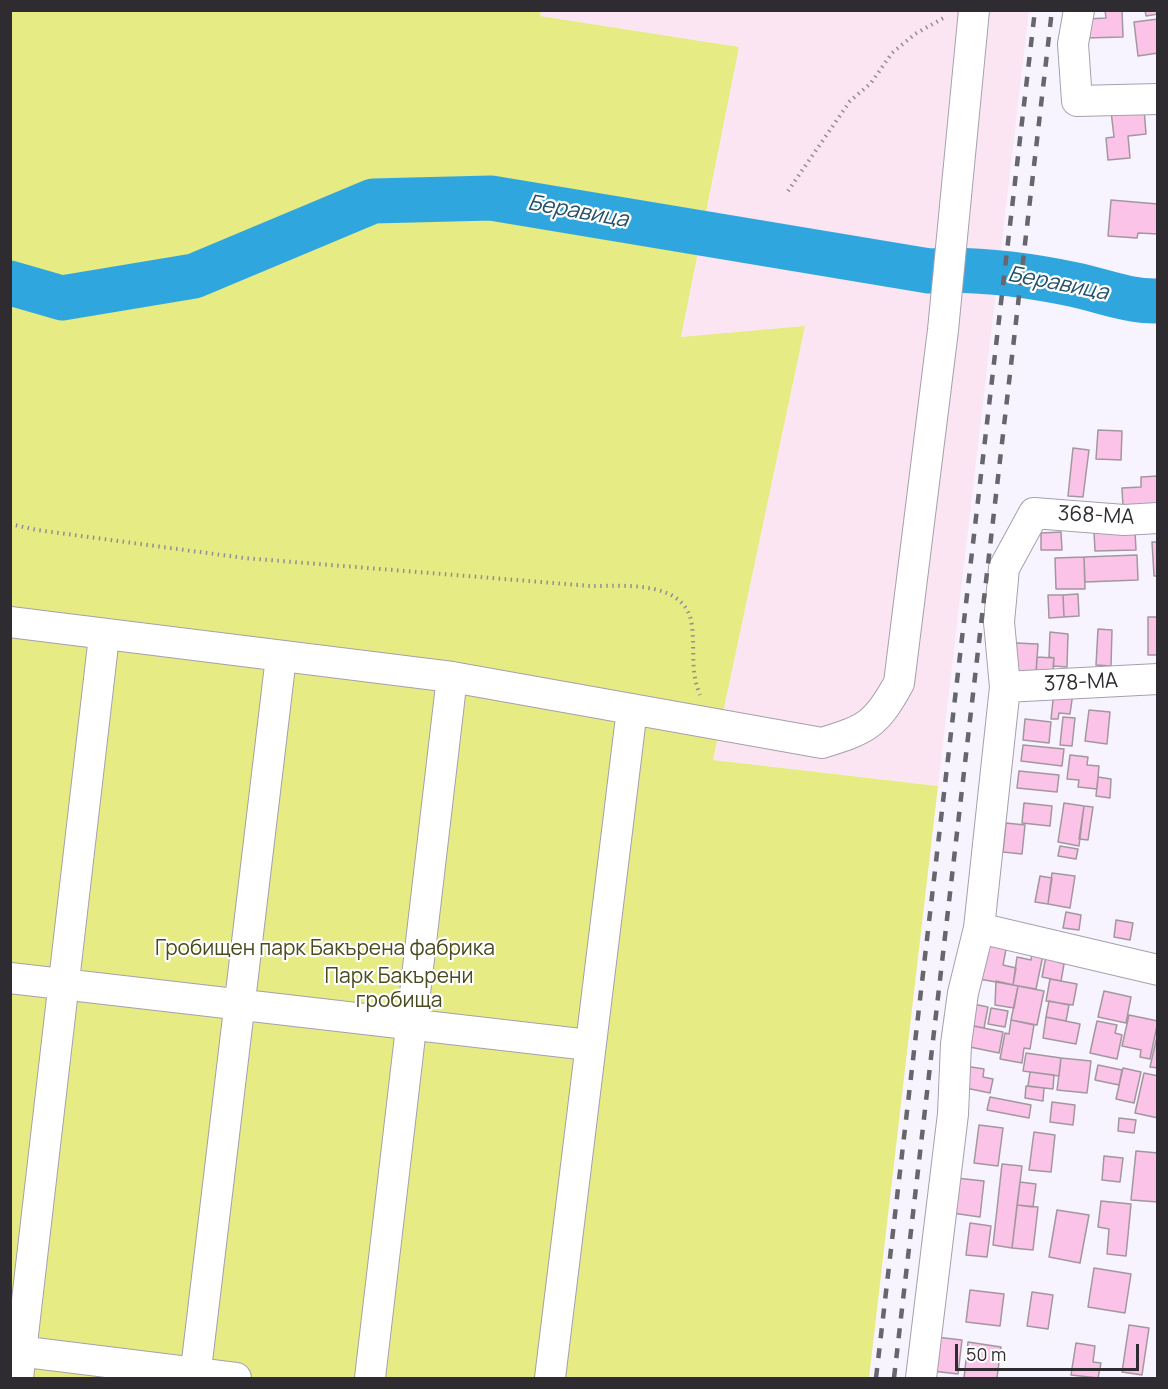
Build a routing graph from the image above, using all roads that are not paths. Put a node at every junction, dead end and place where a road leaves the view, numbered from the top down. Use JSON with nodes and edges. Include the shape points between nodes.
{"nodes":[{"id":1,"x":1079,"y":10,"type":"edge"},
{"id":2,"x":962,"y":12,"type":"edge"},
{"id":3,"x":1158,"y":99,"type":"edge"},
{"id":4,"x":1158,"y":518,"type":"edge"},
{"id":5,"x":10,"y":622,"type":"edge"},
{"id":6,"x":104,"y":636,"type":"junction"},
{"id":7,"x":281,"y":657,"type":"junction"},
{"id":8,"x":452,"y":677,"type":"junction"},
{"id":9,"x":1158,"y":679,"type":"edge"},
{"id":10,"x":1005,"y":687,"type":"junction"},
{"id":11,"x":632,"y":709,"type":"junction"},
{"id":12,"x":979,"y":928,"type":"junction"},
{"id":13,"x":1158,"y":970,"type":"edge"},
{"id":14,"x":10,"y":978,"type":"edge"},
{"id":15,"x":64,"y":984,"type":"junction"},
{"id":16,"x":240,"y":1004,"type":"junction"},
{"id":17,"x":411,"y":1024,"type":"junction"},
{"id":18,"x":590,"y":1045,"type":"junction"},
{"id":19,"x":17,"y":1360,"type":"edge"},
{"id":20,"x":195,"y":1376,"type":"edge"},
{"id":21,"x":236,"y":1378,"type":"edge"},
{"id":22,"x":370,"y":1378,"type":"edge"},
{"id":23,"x":550,"y":1378,"type":"edge"},
{"id":24,"x":921,"y":1378,"type":"edge"}],
"edges":[{"from":1,"to":3,"type":"street","via":[[1073,44],[1077,101]]},
{"from":2,"to":11,"type":"street","via":[[954,214],[899,683],[883,712],[857,732],[822,742]]},
{"from":4,"to":10,"type":"street","name":"368-МА","via":[[1124,520],[1034,513],[1004,568],[999,622]]},
{"from":5,"to":6,"type":"street"},
{"from":6,"to":7,"type":"street"},
{"from":6,"to":15,"type":"street"},
{"from":7,"to":8,"type":"street"},
{"from":7,"to":16,"type":"street"},
{"from":8,"to":11,"type":"street"},
{"from":8,"to":17,"type":"street"},
{"from":9,"to":10,"type":"street","name":"378-МА"},
{"from":10,"to":12,"type":"street"},
{"from":11,"to":18,"type":"street"},
{"from":12,"to":13,"type":"street"},
{"from":12,"to":24,"type":"street","via":[[963,993],[956,1044],[953,1114]]},
{"from":14,"to":15,"type":"street"},
{"from":15,"to":16,"type":"street"},
{"from":15,"to":19,"type":"street"},
{"from":16,"to":17,"type":"street"},
{"from":16,"to":20,"type":"street"},
{"from":17,"to":18,"type":"street"},
{"from":17,"to":22,"type":"street"},
{"from":18,"to":23,"type":"street"},
{"from":19,"to":20,"type":"street"},
{"from":20,"to":21,"type":"street"}]}
